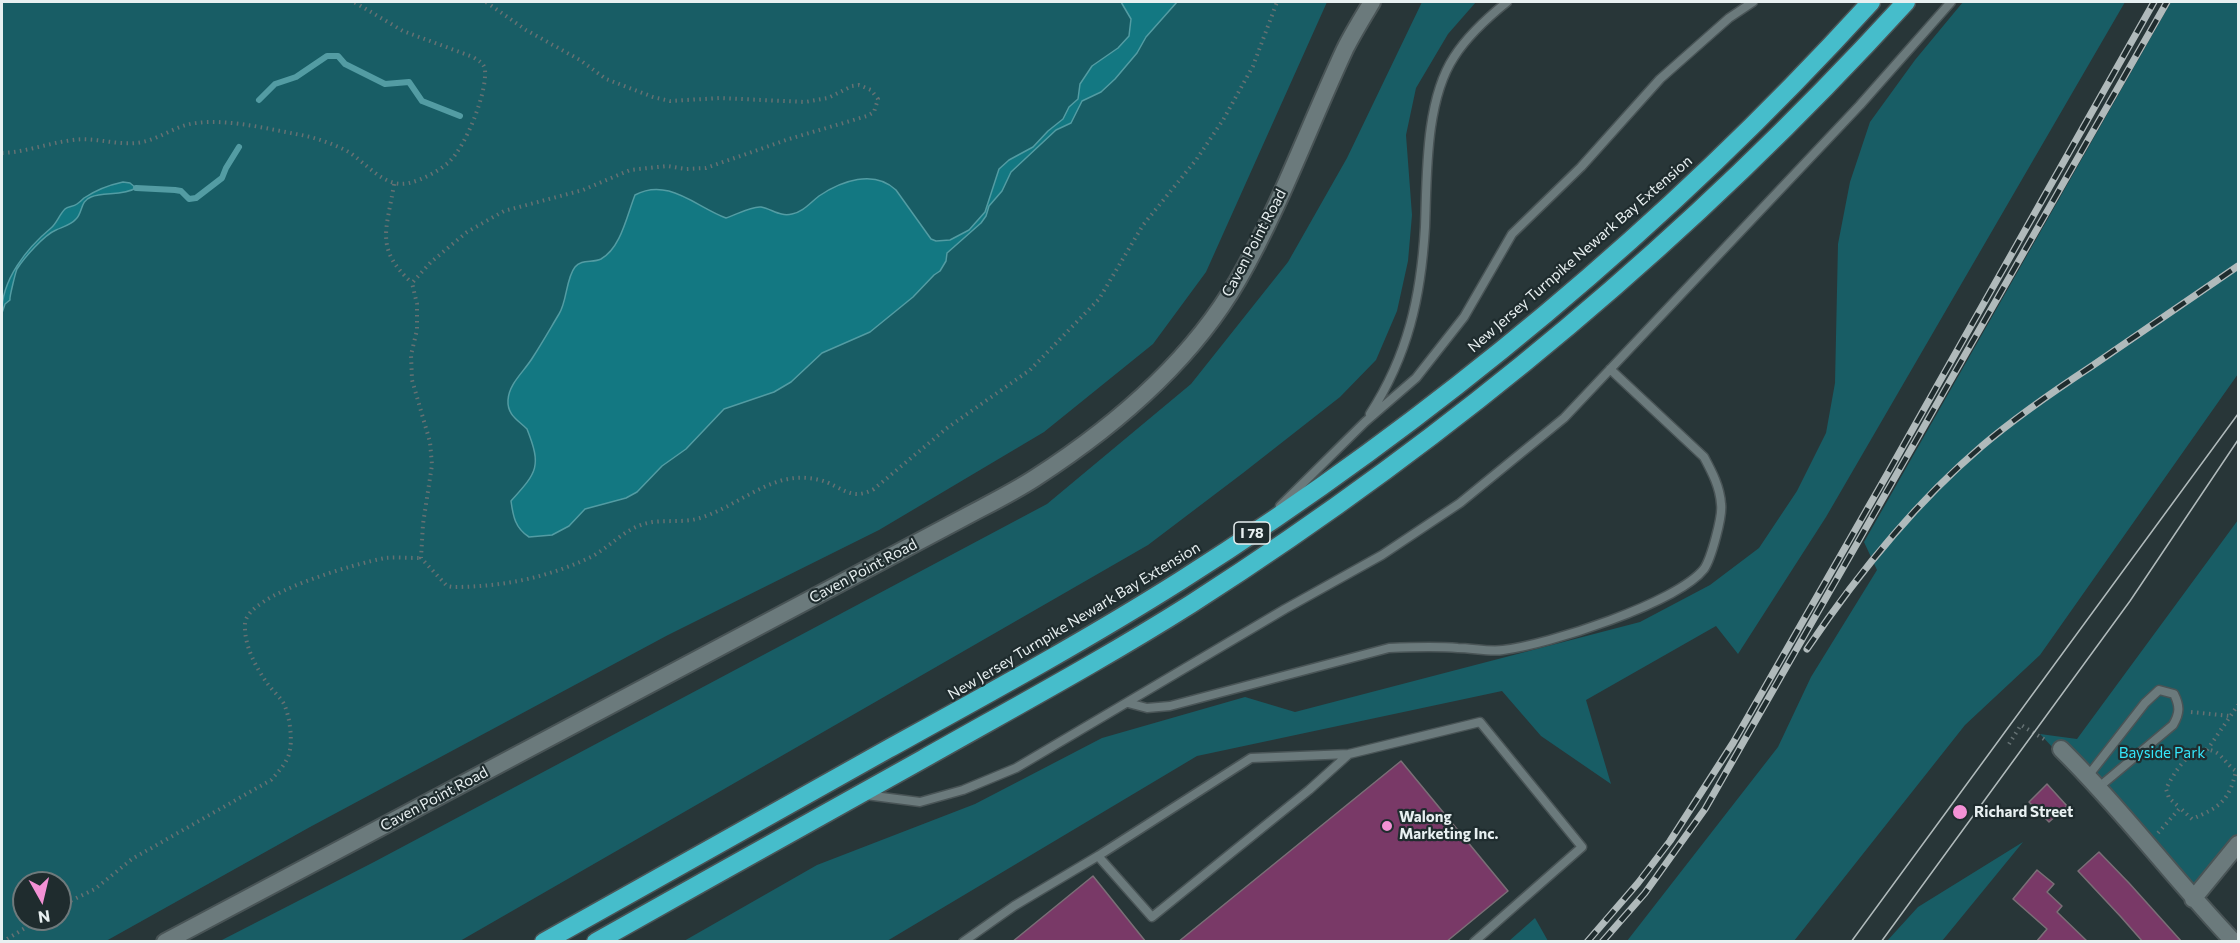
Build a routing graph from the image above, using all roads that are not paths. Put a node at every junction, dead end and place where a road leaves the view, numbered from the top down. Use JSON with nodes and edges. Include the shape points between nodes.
{"nodes":[{"id":1,"x":1372,"y":2,"type":"edge"},
{"id":2,"x":1507,"y":2,"type":"edge"},
{"id":3,"x":1753,"y":2,"type":"edge"},
{"id":4,"x":1871,"y":2,"type":"edge"},
{"id":5,"x":1906,"y":2,"type":"edge"},
{"id":6,"x":1951,"y":2,"type":"edge"},
{"id":7,"x":1610,"y":369,"type":"junction"},
{"id":8,"x":1365,"y":422,"type":"junction"},
{"id":9,"x":1252,"y":533,"type":"junction"},
{"id":10,"x":1128,"y":703,"type":"junction"},
{"id":11,"x":2061,"y":749,"type":"road end"},
{"id":12,"x":1349,"y":754,"type":"junction"},
{"id":13,"x":2094,"y":782,"type":"junction"},
{"id":14,"x":860,"y":794,"type":"junction"},
{"id":15,"x":2238,"y":844,"type":"edge"},
{"id":16,"x":1098,"y":856,"type":"junction"},
{"id":17,"x":2193,"y":899,"type":"junction"},
{"id":18,"x":165,"y":942,"type":"edge"},
{"id":19,"x":544,"y":942,"type":"edge"},
{"id":20,"x":596,"y":942,"type":"edge"},
{"id":21,"x":963,"y":942,"type":"edge"},
{"id":22,"x":1474,"y":942,"type":"edge"},
{"id":23,"x":2234,"y":942,"type":"edge"}],
"edges":[{"from":1,"to":18,"type":"street","name":"Caven Point Road","via":[[1346,47],[1265,229],[1237,282],[1200,336],[1157,385],[1098,433],[1034,478],[963,518]]},
{"from":2,"to":8,"type":"lane","via":[[1477,27],[1453,59],[1437,93],[1414,311],[1396,368]]},
{"from":3,"to":8,"type":"lane","via":[[1660,79],[1581,167],[1512,234],[1457,326],[1416,378]]},
{"from":4,"to":9,"type":"highway","name":"New Jersey Turnpike Newark Bay Extension","number":"I 78","via":[[1714,162],[1558,302],[1424,410]]},
{"from":5,"to":14,"type":"highway","number":"I 78","via":[[1695,215],[1562,333],[1430,438],[1293,537],[1179,611]]},
{"from":6,"to":7,"type":"lane","via":[[1860,105]]},
{"from":7,"to":10,"type":"lane","via":[[1564,418],[1460,503],[1382,555]]},
{"from":7,"to":10,"type":"lane","via":[[1704,457],[1714,475],[1722,505],[1713,548],[1704,569],[1677,590],[1572,634],[1502,650],[1389,648],[1170,706],[1147,708]]},
{"from":8,"to":9,"type":"lane"},
{"from":9,"to":19,"type":"highway","name":"New Jersey Turnpike Newark Bay Extension","number":"I 78","via":[[1071,647]]},
{"from":10,"to":14,"type":"lane","via":[[1016,768],[963,790],[920,802]]},
{"from":11,"to":13,"type":"street"},
{"from":12,"to":16,"type":"lane","via":[[1251,758]]},
{"from":12,"to":16,"type":"lane","via":[[1152,917]]},
{"from":12,"to":22,"type":"lane","via":[[1480,722],[1582,847]]},
{"from":13,"to":13,"type":"lane","via":[[2173,725],[2179,704],[2174,694],[2159,690],[2145,703]]},
{"from":13,"to":17,"type":"street"},
{"from":14,"to":20,"type":"highway","number":"I 78"},
{"from":15,"to":17,"type":"street"},
{"from":16,"to":21,"type":"lane"},
{"from":17,"to":23,"type":"street"}]}
